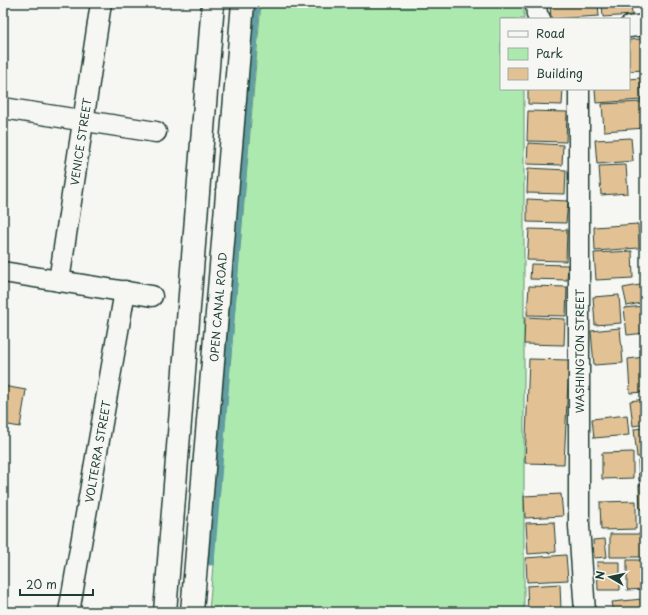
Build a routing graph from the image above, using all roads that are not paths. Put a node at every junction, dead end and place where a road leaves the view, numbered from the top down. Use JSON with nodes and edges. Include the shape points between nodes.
{"nodes":[{"id":1,"x":101,"y":3,"type":"edge"},
{"id":2,"x":213,"y":3,"type":"edge"},
{"id":3,"x":243,"y":3,"type":"edge"},
{"id":4,"x":536,"y":3,"type":"edge"},
{"id":5,"x":539,"y":18,"type":"edge"},
{"id":6,"x":645,"y":25,"type":"edge"},
{"id":7,"x":630,"y":26,"type":"edge"},
{"id":8,"x":579,"y":90,"type":"edge"},
{"id":9,"x":3,"y":108,"type":"edge"},
{"id":10,"x":83,"y":120,"type":"junction"},
{"id":11,"x":156,"y":132,"type":"dead end"},
{"id":12,"x":3,"y":272,"type":"edge"},
{"id":13,"x":58,"y":281,"type":"junction"},
{"id":14,"x":125,"y":291,"type":"junction"},
{"id":15,"x":152,"y":296,"type":"dead end"},
{"id":16,"x":68,"y":612,"type":"edge"},
{"id":17,"x":165,"y":612,"type":"edge"},
{"id":18,"x":192,"y":612,"type":"edge"},
{"id":19,"x":585,"y":612,"type":"edge"}],
"edges":[{"from":1,"to":10,"type":"street","name":"VENICE STREET"},
{"from":2,"to":17,"type":"main road"},
{"from":3,"to":18,"type":"main road","name":"OPEN CANAL ROAD"},
{"from":4,"to":5,"type":"street"},
{"from":6,"to":7,"type":"street"},
{"from":8,"to":19,"type":"street","name":"WASHINGTON STREET","via":[[579,526]]},
{"from":9,"to":10,"type":"street"},
{"from":10,"to":11,"type":"street"},
{"from":10,"to":13,"type":"street","name":"VENICE STREET"},
{"from":12,"to":13,"type":"street"},
{"from":13,"to":14,"type":"street"},
{"from":14,"to":15,"type":"street"},
{"from":14,"to":16,"type":"street","name":"VOLTERRA STREET"}]}
